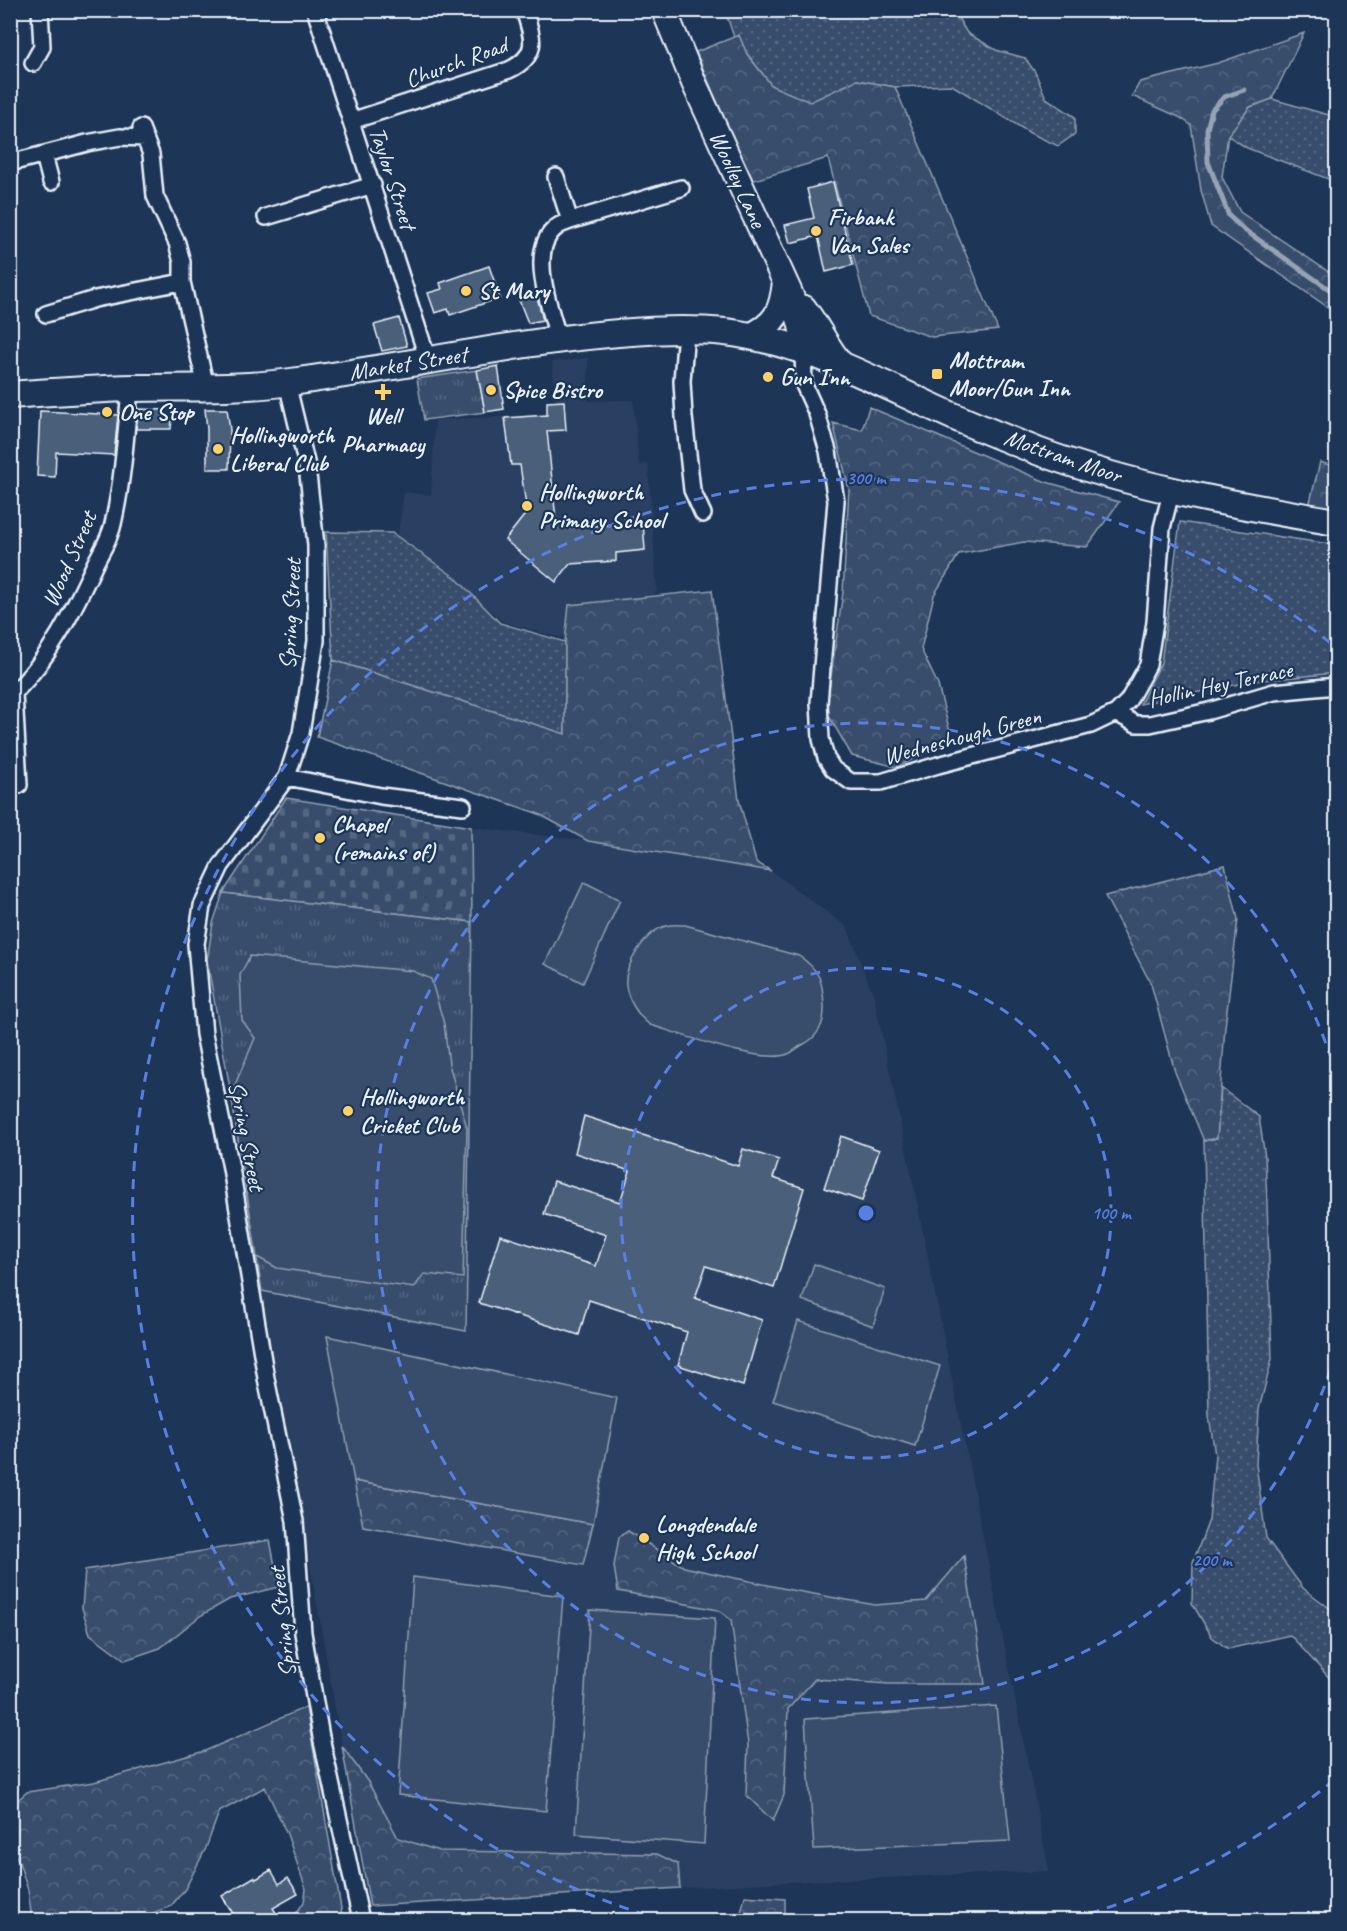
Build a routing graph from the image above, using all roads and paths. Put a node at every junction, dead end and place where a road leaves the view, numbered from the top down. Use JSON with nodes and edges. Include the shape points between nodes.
{"nodes":[{"id":1,"x":40,"y":10,"type":"edge"},
{"id":2,"x":315,"y":10,"type":"edge"},
{"id":3,"x":524,"y":10,"type":"edge"},
{"id":4,"x":664,"y":10,"type":"edge"},
{"id":5,"x":33,"y":63,"type":"dead end"},
{"id":6,"x":351,"y":121,"type":"junction"},
{"id":7,"x":44,"y":155,"type":"junction"},
{"id":8,"x":18,"y":161,"type":"dead end"},
{"id":9,"x":556,"y":177,"type":"dead end"},
{"id":10,"x":51,"y":182,"type":"dead end"},
{"id":11,"x":373,"y":185,"type":"junction"},
{"id":12,"x":681,"y":188,"type":"dead end"},
{"id":13,"x":266,"y":217,"type":"dead end"},
{"id":14,"x":570,"y":221,"type":"junction"},
{"id":15,"x":182,"y":282,"type":"junction"},
{"id":16,"x":788,"y":288,"type":"junction"},
{"id":17,"x":46,"y":314,"type":"dead end"},
{"id":18,"x":686,"y":331,"type":"junction"},
{"id":19,"x":749,"y":336,"type":"junction"},
{"id":20,"x":559,"y":339,"type":"junction"},
{"id":21,"x":803,"y":350,"type":"junction"},
{"id":22,"x":428,"y":360,"type":"junction"},
{"id":23,"x":842,"y":365,"type":"junction"},
{"id":24,"x":286,"y":383,"type":"junction"},
{"id":25,"x":206,"y":387,"type":"junction"},
{"id":26,"x":130,"y":388,"type":"junction"},
{"id":27,"x":10,"y":395,"type":"edge"},
{"id":28,"x":1172,"y":489,"type":"junction"},
{"id":29,"x":703,"y":514,"type":"dead end"},
{"id":30,"x":1336,"y":522,"type":"edge"},
{"id":31,"x":1336,"y":686,"type":"edge"},
{"id":32,"x":12,"y":693,"type":"edge"},
{"id":33,"x":1116,"y":713,"type":"junction"},
{"id":34,"x":287,"y":777,"type":"junction"},
{"id":35,"x":10,"y":783,"type":"edge"},
{"id":36,"x":463,"y":807,"type":"dead end"},
{"id":37,"x":361,"y":1920,"type":"edge"}],
"edges":[{"from":1,"to":5,"type":"street","via":[[42,47]]},
{"from":2,"to":6,"type":"street","name":"Taylor Street"},
{"from":3,"to":6,"type":"street","name":"Church Road","via":[[532,35],[531,50],[523,63]]},
{"from":4,"to":16,"type":"main road","name":"Woolley Lane"},
{"from":6,"to":11,"type":"street","name":"Taylor Street"},
{"from":7,"to":8,"type":"street"},
{"from":7,"to":10,"type":"street"},
{"from":7,"to":15,"type":"street","via":[[143,133],[151,154],[155,196],[182,262]]},
{"from":9,"to":14,"type":"street"},
{"from":11,"to":13,"type":"street"},
{"from":11,"to":22,"type":"street","name":"Taylor Street"},
{"from":12,"to":14,"type":"street"},
{"from":14,"to":20,"type":"street","via":[[556,227],[544,244],[541,271]]},
{"from":15,"to":17,"type":"street","via":[[95,299]]},
{"from":15,"to":25,"type":"street"},
{"from":16,"to":19,"type":"main road","via":[[776,316],[765,328]]},
{"from":16,"to":21,"type":"main road","name":"Woolley Lane","via":[[801,322]]},
{"from":16,"to":23,"type":"main road"},
{"from":18,"to":19,"type":"highway","name":"Market Street"},
{"from":18,"to":20,"type":"highway","name":"Market Street"},
{"from":18,"to":29,"type":"street","via":[[684,417],[692,490]]},
{"from":19,"to":21,"type":"highway","name":"Market Street"},
{"from":20,"to":22,"type":"highway","name":"Market Street"},
{"from":21,"to":23,"type":"highway","name":"Mottram Moor"},
{"from":21,"to":33,"type":"street","name":"Wedneshough Green","via":[[804,385],[828,451],[836,501],[819,703],[821,740],[833,770],[850,782],[881,782],[1091,725]]},
{"from":22,"to":24,"type":"highway","name":"Market Street"},
{"from":23,"to":28,"type":"highway","name":"Mottram Moor","via":[[1040,452]]},
{"from":24,"to":25,"type":"highway","name":"Market Street"},
{"from":24,"to":34,"type":"street","name":"Spring Street","via":[[308,477],[316,545],[316,641],[302,733]]},
{"from":25,"to":26,"type":"highway","name":"Market Street"},
{"from":26,"to":27,"type":"highway","name":"Market Street"},
{"from":26,"to":32,"type":"street","name":"Wood Street","via":[[112,527],[52,649]]},
{"from":28,"to":30,"type":"highway","name":"Mottram Moor"},
{"from":28,"to":33,"type":"street","name":"Wedneshough Green","via":[[1162,528],[1148,665],[1128,701]]},
{"from":31,"to":33,"type":"street","name":"Hollin Hey Terrace","via":[[1274,692],[1150,724],[1136,724]]},
{"from":32,"to":35,"type":"street","via":[[19,785]]},
{"from":34,"to":36,"type":"street"},
{"from":34,"to":37,"type":"street","name":"Spring Street","via":[[221,866],[202,906],[196,944],[204,1034],[295,1521],[303,1633]]}]}
